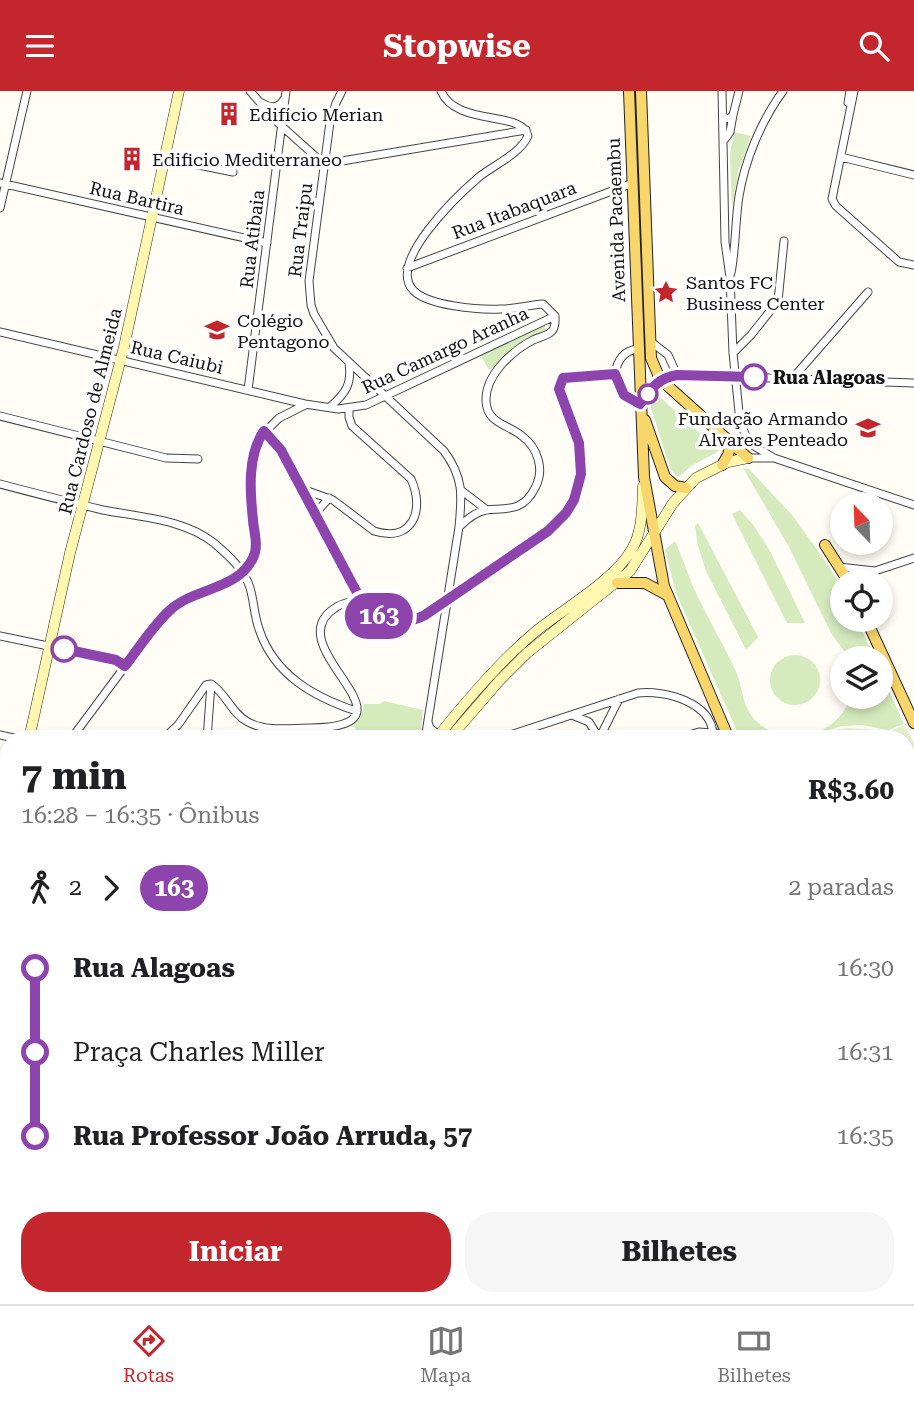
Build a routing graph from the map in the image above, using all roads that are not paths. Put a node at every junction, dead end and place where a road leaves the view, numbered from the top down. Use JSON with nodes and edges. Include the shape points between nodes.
{"nodes":[{"id":1,"x":27,"y":91,"type":"edge"},
{"id":2,"x":179,"y":91,"type":"edge"},
{"id":3,"x":250,"y":91,"type":"edge"},
{"id":4,"x":342,"y":91,"type":"edge"},
{"id":5,"x":441,"y":91,"type":"edge"},
{"id":6,"x":629,"y":91,"type":"edge"},
{"id":7,"x":641,"y":91,"type":"edge"},
{"id":8,"x":722,"y":91,"type":"edge"},
{"id":9,"x":739,"y":91,"type":"edge"},
{"id":10,"x":783,"y":91,"type":"edge"},
{"id":11,"x":852,"y":91,"type":"edge"},
{"id":12,"x":286,"y":94,"type":"edge"},
{"id":13,"x":258,"y":100,"type":"junction"},
{"id":14,"x":733,"y":115,"type":"junction"},
{"id":15,"x":723,"y":117,"type":"junction"},
{"id":16,"x":281,"y":125,"type":"junction"},
{"id":17,"x":526,"y":130,"type":"junction"},
{"id":18,"x":724,"y":140,"type":"junction"},
{"id":19,"x":164,"y":157,"type":"junction"},
{"id":20,"x":841,"y":157,"type":"junction"},
{"id":21,"x":324,"y":164,"type":"junction"},
{"id":22,"x":233,"y":172,"type":"dead end"},
{"id":23,"x":914,"y":176,"type":"edge"},
{"id":24,"x":3,"y":183,"type":"edge"},
{"id":25,"x":633,"y":183,"type":"junction"},
{"id":26,"x":0,"y":208,"type":"edge"},
{"id":27,"x":150,"y":218,"type":"junction"},
{"id":28,"x":784,"y":241,"type":"dead end"},
{"id":29,"x":267,"y":243,"type":"junction"},
{"id":30,"x":914,"y":265,"type":"edge"},
{"id":31,"x":407,"y":268,"type":"junction"},
{"id":32,"x":730,"y":277,"type":"junction"},
{"id":33,"x":868,"y":292,"type":"dead end"},
{"id":34,"x":555,"y":316,"type":"junction"},
{"id":35,"x":0,"y":332,"type":"edge"},
{"id":36,"x":650,"y":341,"type":"junction"},
{"id":37,"x":637,"y":349,"type":"junction"},
{"id":38,"x":733,"y":353,"type":"junction"},
{"id":39,"x":121,"y":360,"type":"junction"},
{"id":40,"x":349,"y":362,"type":"junction"},
{"id":41,"x":615,"y":374,"type":"junction"},
{"id":42,"x":677,"y":375,"type":"junction"},
{"id":43,"x":735,"y":376,"type":"junction"},
{"id":44,"x":660,"y":379,"type":"junction"},
{"id":45,"x":792,"y":379,"type":"junction"},
{"id":46,"x":914,"y":383,"type":"edge"},
{"id":47,"x":248,"y":390,"type":"junction"},
{"id":48,"x":387,"y":396,"type":"junction"},
{"id":49,"x":305,"y":404,"type":"junction"},
{"id":50,"x":640,"y":404,"type":"junction"},
{"id":51,"x":330,"y":407,"type":"junction"},
{"id":52,"x":349,"y":409,"type":"junction"},
{"id":53,"x":0,"y":416,"type":"edge"},
{"id":54,"x":264,"y":431,"type":"junction"},
{"id":55,"x":101,"y":442,"type":"junction"},
{"id":56,"x":731,"y":443,"type":"junction"},
{"id":57,"x":748,"y":458,"type":"junction"},
{"id":58,"x":774,"y":458,"type":"junction"},
{"id":59,"x":198,"y":459,"type":"dead end"},
{"id":60,"x":722,"y":465,"type":"junction"},
{"id":61,"x":644,"y":477,"type":"junction"},
{"id":62,"x":0,"y":484,"type":"edge"},
{"id":63,"x":686,"y":488,"type":"junction"},
{"id":64,"x":302,"y":489,"type":"junction"},
{"id":65,"x":462,"y":491,"type":"junction"},
{"id":66,"x":329,"y":498,"type":"junction"},
{"id":67,"x":83,"y":505,"type":"junction"},
{"id":68,"x":914,"y":505,"type":"edge"},
{"id":69,"x":487,"y":510,"type":"junction"},
{"id":70,"x":315,"y":514,"type":"junction"},
{"id":71,"x":459,"y":527,"type":"junction"},
{"id":72,"x":653,"y":535,"type":"junction"},
{"id":73,"x":825,"y":545,"type":"dead end"},
{"id":74,"x":914,"y":558,"type":"edge"},
{"id":75,"x":839,"y":567,"type":"joint"},
{"id":76,"x":848,"y":569,"type":"edge"},
{"id":77,"x":884,"y":569,"type":"edge"},
{"id":78,"x":244,"y":572,"type":"junction"},
{"id":79,"x":451,"y":576,"type":"junction"},
{"id":80,"x":617,"y":583,"type":"junction"},
{"id":81,"x":470,"y":585,"type":"junction"},
{"id":82,"x":667,"y":595,"type":"junction"},
{"id":83,"x":447,"y":600,"type":"junction"},
{"id":84,"x":362,"y":602,"type":"junction"},
{"id":85,"x":429,"y":612,"type":"junction"},
{"id":86,"x":444,"y":623,"type":"junction"},
{"id":87,"x":872,"y":632,"type":"edge"},
{"id":88,"x":0,"y":636,"type":"edge"},
{"id":89,"x":49,"y":646,"type":"junction"},
{"id":90,"x":125,"y":666,"type":"junction"},
{"id":91,"x":211,"y":684,"type":"junction"},
{"id":92,"x":708,"y":690,"type":"junction"},
{"id":93,"x":619,"y":699,"type":"junction"},
{"id":94,"x":695,"y":706,"type":"junction"},
{"id":95,"x":356,"y":711,"type":"junction"},
{"id":96,"x":570,"y":715,"type":"junction"},
{"id":97,"x":428,"y":722,"type":"junction"},
{"id":98,"x":914,"y":723,"type":"edge"},
{"id":99,"x":31,"y":730,"type":"edge"},
{"id":100,"x":78,"y":730,"type":"edge"},
{"id":101,"x":173,"y":730,"type":"edge"},
{"id":102,"x":208,"y":730,"type":"edge"},
{"id":103,"x":427,"y":730,"type":"edge"},
{"id":104,"x":432,"y":730,"type":"edge"},
{"id":105,"x":448,"y":730,"type":"edge"},
{"id":106,"x":449,"y":730,"type":"edge"},
{"id":107,"x":525,"y":730,"type":"edge"},
{"id":108,"x":594,"y":730,"type":"edge"},
{"id":109,"x":602,"y":730,"type":"edge"},
{"id":110,"x":712,"y":730,"type":"edge"},
{"id":111,"x":723,"y":730,"type":"edge"}],
"edges":[{"from":1,"to":24,"type":"street"},
{"from":2,"to":19,"type":"main road","name":"Rua Cardoso de Almeida"},
{"from":3,"to":13,"type":"street"},
{"from":4,"to":21,"type":"street","name":"Rua Traipu","via":[[332,112]]},
{"from":5,"to":17,"type":"street","via":[[458,109],[516,123]]},
{"from":6,"to":25,"type":"main road","name":"Avenida Pacaembu"},
{"from":7,"to":36,"type":"main road","name":"Avenida Pacaembu"},
{"from":8,"to":15,"type":"street"},
{"from":9,"to":14,"type":"street"},
{"from":10,"to":32,"type":"street","via":[[744,173]]},
{"from":11,"to":20,"type":"street"},
{"from":12,"to":13,"type":"street","via":[[275,107]]},
{"from":12,"to":16,"type":"street","name":"Rua Atibaia"},
{"from":13,"to":16,"type":"street"},
{"from":14,"to":15,"type":"street"},
{"from":14,"to":18,"type":"street"},
{"from":15,"to":18,"type":"street"},
{"from":16,"to":21,"type":"street"},
{"from":16,"to":29,"type":"street","name":"Rua Atibaia"},
{"from":17,"to":21,"type":"street"},
{"from":17,"to":31,"type":"street","via":[[523,144],[479,177],[437,219]]},
{"from":18,"to":32,"type":"street"},
{"from":19,"to":22,"type":"street"},
{"from":19,"to":27,"type":"main road","name":"Rua Cardoso de Almeida"},
{"from":20,"to":23,"type":"street"},
{"from":20,"to":30,"type":"street","via":[[834,203],[899,262]]},
{"from":21,"to":40,"type":"street","name":"Rua Traipu","via":[[309,281],[311,305],[326,337]]},
{"from":24,"to":26,"type":"street"},
{"from":24,"to":27,"type":"street","name":"Rua Bartira"},
{"from":25,"to":31,"type":"street","name":"Rua Itabaquara"},
{"from":25,"to":37,"type":"main road","name":"Avenida Pacaembu"},
{"from":27,"to":29,"type":"street","name":"Rua Bartira"},
{"from":27,"to":39,"type":"main road","name":"Rua Cardoso de Almeida"},
{"from":28,"to":38,"type":"street","via":[[778,301]]},
{"from":29,"to":47,"type":"street","name":"Rua Atibaia"},
{"from":31,"to":34,"type":"street","via":[[410,286],[424,297],[486,309],[543,304]]},
{"from":32,"to":38,"type":"street"},
{"from":33,"to":45,"type":"street"},
{"from":34,"to":48,"type":"street","name":"Rua Camargo Aranha"},
{"from":34,"to":69,"type":"street","via":[[551,333],[512,354],[488,386],[489,411],[498,423],[531,445],[540,472],[534,490],[520,505]]},
{"from":35,"to":39,"type":"street","name":"Rua Caiubi"},
{"from":36,"to":42,"type":"street","via":[[667,355]]},
{"from":36,"to":44,"type":"main road","name":"Avenida Pacaembu","via":[[650,358]]},
{"from":37,"to":41,"type":"street","via":[[619,360]]},
{"from":37,"to":50,"type":"main road","name":"Avenida Pacaembu"},
{"from":38,"to":43,"type":"street"},
{"from":39,"to":47,"type":"street","name":"Rua Caiubi"},
{"from":39,"to":55,"type":"main road","name":"Rua Cardoso de Almeida"},
{"from":40,"to":48,"type":"street","name":"Rua Traipu"},
{"from":40,"to":51,"type":"street","via":[[347,391]]},
{"from":41,"to":50,"type":"street","via":[[624,395]]},
{"from":41,"to":81,"type":"street","via":[[568,376],[561,381],[559,389],[579,443],[581,474],[574,500],[548,531]]},
{"from":42,"to":43,"type":"street"},
{"from":42,"to":44,"type":"street"},
{"from":43,"to":45,"type":"street"},
{"from":43,"to":58,"type":"street","via":[[745,436]]},
{"from":44,"to":50,"type":"main road"},
{"from":44,"to":56,"type":"main road"},
{"from":45,"to":46,"type":"street"},
{"from":47,"to":49,"type":"street","name":"Rua Caiubi"},
{"from":48,"to":52,"type":"street","name":"Rua Camargo Aranha"},
{"from":48,"to":65,"type":"street","name":"Rua Traipu","via":[[444,451]]},
{"from":49,"to":51,"type":"street","name":"Rua Camargo Aranha"},
{"from":49,"to":54,"type":"street"},
{"from":50,"to":61,"type":"main road","name":"Avenida Pacaembu"},
{"from":50,"to":63,"type":"main road","via":[[665,477]]},
{"from":51,"to":52,"type":"street","name":"Rua Camargo Aranha"},
{"from":52,"to":66,"type":"street","via":[[352,426],[411,479],[417,512],[406,529],[385,534]]},
{"from":53,"to":55,"type":"street"},
{"from":54,"to":64,"type":"street","via":[[281,450]]},
{"from":54,"to":78,"type":"street","via":[[258,439],[252,472],[255,552]]},
{"from":55,"to":59,"type":"street","via":[[166,458]]},
{"from":55,"to":67,"type":"main road","name":"Rua Cardoso de Almeida"},
{"from":56,"to":57,"type":"main road"},
{"from":56,"to":60,"type":"main road"},
{"from":57,"to":58,"type":"street"},
{"from":57,"to":60,"type":"main road"},
{"from":58,"to":68,"type":"street"},
{"from":60,"to":63,"type":"main road"},
{"from":61,"to":72,"type":"main road","name":"Avenida Pacaembu"},
{"from":61,"to":105,"type":"main road","via":[[638,537],[620,565],[533,633]]},
{"from":62,"to":67,"type":"street"},
{"from":63,"to":72,"type":"main road"},
{"from":64,"to":66,"type":"street"},
{"from":64,"to":70,"type":"street"},
{"from":65,"to":69,"type":"street"},
{"from":65,"to":71,"type":"street"},
{"from":66,"to":70,"type":"street"},
{"from":67,"to":78,"type":"street","via":[[194,530]]},
{"from":67,"to":89,"type":"main road","name":"Rua Cardoso de Almeida"},
{"from":69,"to":71,"type":"street"},
{"from":70,"to":84,"type":"street"},
{"from":71,"to":79,"type":"street"},
{"from":72,"to":80,"type":"main road"},
{"from":72,"to":82,"type":"main road","name":"Avenida Pacaembu"},
{"from":73,"to":75,"type":"main road"},
{"from":74,"to":77,"type":"street"},
{"from":75,"to":76,"type":"street"},
{"from":78,"to":90,"type":"street","via":[[169,610]]},
{"from":78,"to":95,"type":"street","via":[[259,631],[276,660],[308,690]]},
{"from":79,"to":81,"type":"street"},
{"from":79,"to":83,"type":"street"},
{"from":80,"to":82,"type":"main road","via":[[645,583]]},
{"from":80,"to":106,"type":"main road","via":[[527,653]]},
{"from":81,"to":83,"type":"street"},
{"from":82,"to":92,"type":"main road","name":"Avenida Pacaembu"},
{"from":83,"to":85,"type":"street"},
{"from":83,"to":86,"type":"street"},
{"from":84,"to":85,"type":"street","via":[[380,617],[400,622]]},
{"from":84,"to":95,"type":"street","via":[[334,608],[319,639],[355,696]]},
{"from":85,"to":86,"type":"street"},
{"from":86,"to":97,"type":"street"},
{"from":87,"to":98,"type":"main road"},
{"from":88,"to":89,"type":"street"},
{"from":89,"to":90,"type":"street","via":[[116,660]]},
{"from":89,"to":99,"type":"main road","name":"Rua Cardoso de Almeida"},
{"from":90,"to":100,"type":"street"},
{"from":91,"to":95,"type":"street","via":[[231,709],[259,726],[329,727],[344,723]]},
{"from":91,"to":101,"type":"street"},
{"from":91,"to":102,"type":"street"},
{"from":92,"to":94,"type":"street"},
{"from":92,"to":111,"type":"main road","name":"Avenida Pacaembu"},
{"from":93,"to":94,"type":"street","via":[[648,692]]},
{"from":93,"to":96,"type":"street"},
{"from":93,"to":109,"type":"street"},
{"from":94,"to":110,"type":"street","via":[[709,718]]},
{"from":96,"to":107,"type":"street"},
{"from":96,"to":108,"type":"street","via":[[582,717]]},
{"from":97,"to":103,"type":"street"},
{"from":97,"to":104,"type":"street"}]}
